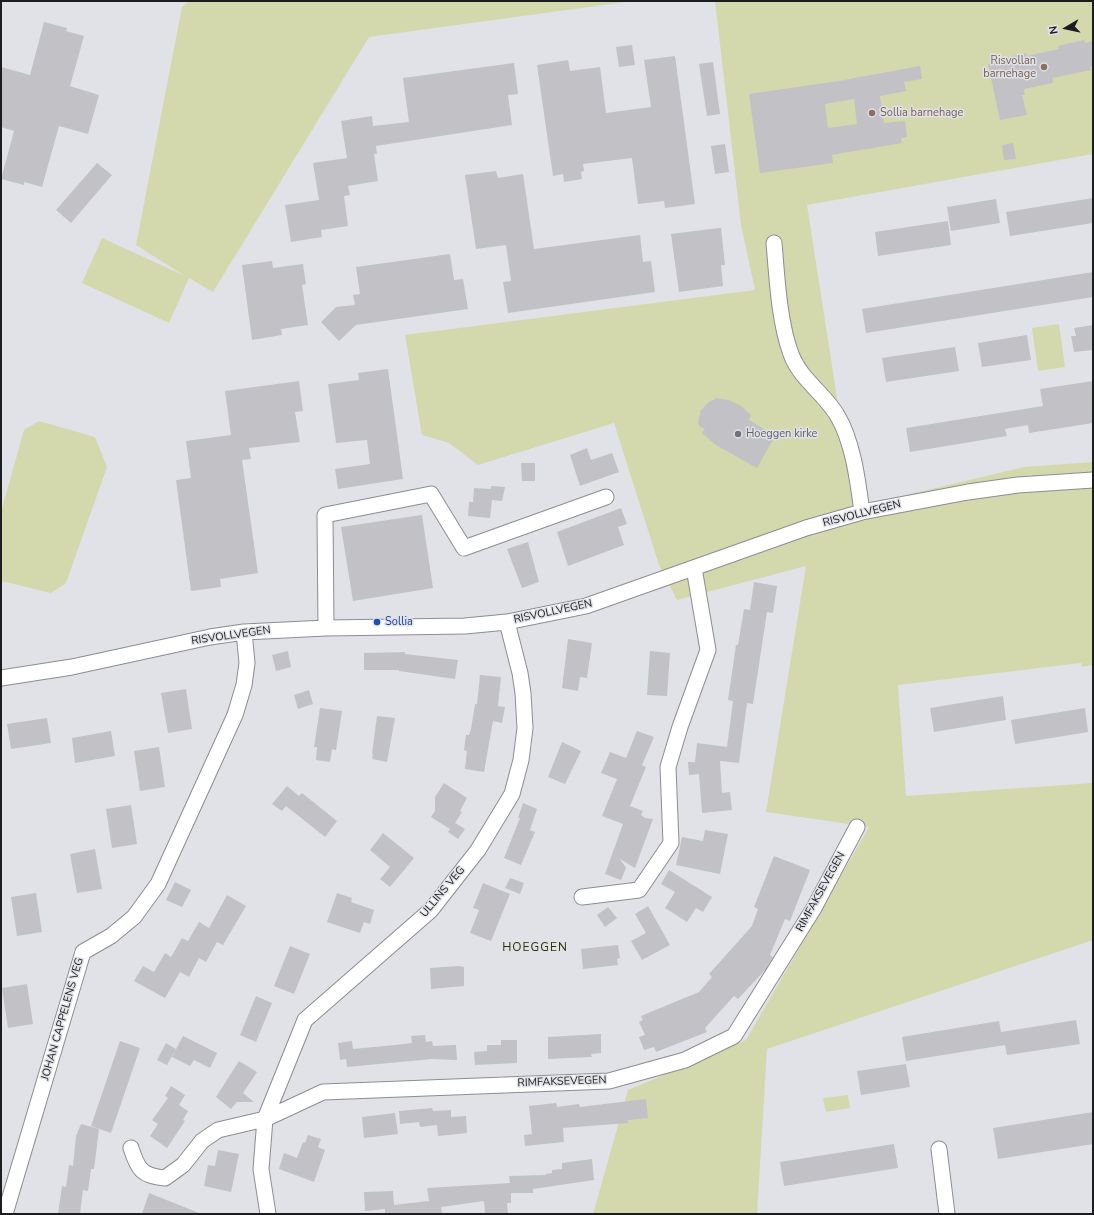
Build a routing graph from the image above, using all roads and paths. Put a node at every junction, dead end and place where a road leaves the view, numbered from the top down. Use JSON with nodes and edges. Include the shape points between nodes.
{"nodes":[{"id":1,"x":774,"y":243,"type":"dead end"},
{"id":2,"x":1093,"y":480,"type":"edge"},
{"id":3,"x":606,"y":497,"type":"dead end"},
{"id":4,"x":862,"y":512,"type":"junction"},
{"id":5,"x":694,"y":568,"type":"junction"},
{"id":6,"x":507,"y":622,"type":"junction"},
{"id":7,"x":326,"y":628,"type":"junction"},
{"id":8,"x":244,"y":632,"type":"junction"},
{"id":9,"x":1,"y":678,"type":"edge"},
{"id":10,"x":857,"y":827,"type":"dead end"},
{"id":11,"x":582,"y":897,"type":"dead end"},
{"id":12,"x":265,"y":1119,"type":"junction"},
{"id":13,"x":131,"y":1148,"type":"dead end"},
{"id":14,"x":939,"y":1150,"type":"dead end"},
{"id":15,"x":5,"y":1214,"type":"edge"},
{"id":16,"x":268,"y":1214,"type":"edge"},
{"id":17,"x":947,"y":1214,"type":"edge"}],
"edges":[{"from":1,"to":4,"type":"street","via":[[780,299],[791,354],[798,369],[837,415],[850,446]]},
{"from":2,"to":4,"type":"street","name":"RISVOLLVEGEN","via":[[968,492]]},
{"from":3,"to":7,"type":"street","via":[[464,548],[431,494],[325,515]]},
{"from":4,"to":5,"type":"street","name":"RISVOLLVEGEN","via":[[806,528]]},
{"from":5,"to":6,"type":"street","name":"RISVOLLVEGEN","via":[[586,606]]},
{"from":5,"to":11,"type":"street","via":[[708,650],[668,768],[671,843],[639,890]]},
{"from":6,"to":7,"type":"street","name":"RISVOLLVEGEN","via":[[465,626]]},
{"from":6,"to":12,"type":"street","name":"ULLINS VEG","via":[[520,673],[525,728],[521,760],[512,794],[478,850],[431,910],[305,1020]]},
{"from":7,"to":8,"type":"street","name":"RISVOLLVEGEN"},
{"from":8,"to":9,"type":"street","name":"RISVOLLVEGEN","via":[[72,667]]},
{"from":8,"to":15,"type":"street","name":"JOHAN CAPPELENS VEG","via":[[247,663],[244,685],[235,715],[158,884],[134,917],[110,936],[83,952]]},
{"from":10,"to":12,"type":"street","name":"RIMFAKSEVEGEN","via":[[814,908],[734,1036],[685,1060],[609,1081],[323,1092]]},
{"from":12,"to":13,"type":"street","via":[[218,1130],[202,1141],[182,1165],[165,1178],[147,1175],[136,1165]]},
{"from":12,"to":16,"type":"street","name":"ULLINS VEG","via":[[261,1169]]},
{"from":14,"to":17,"type":"street"}]}
